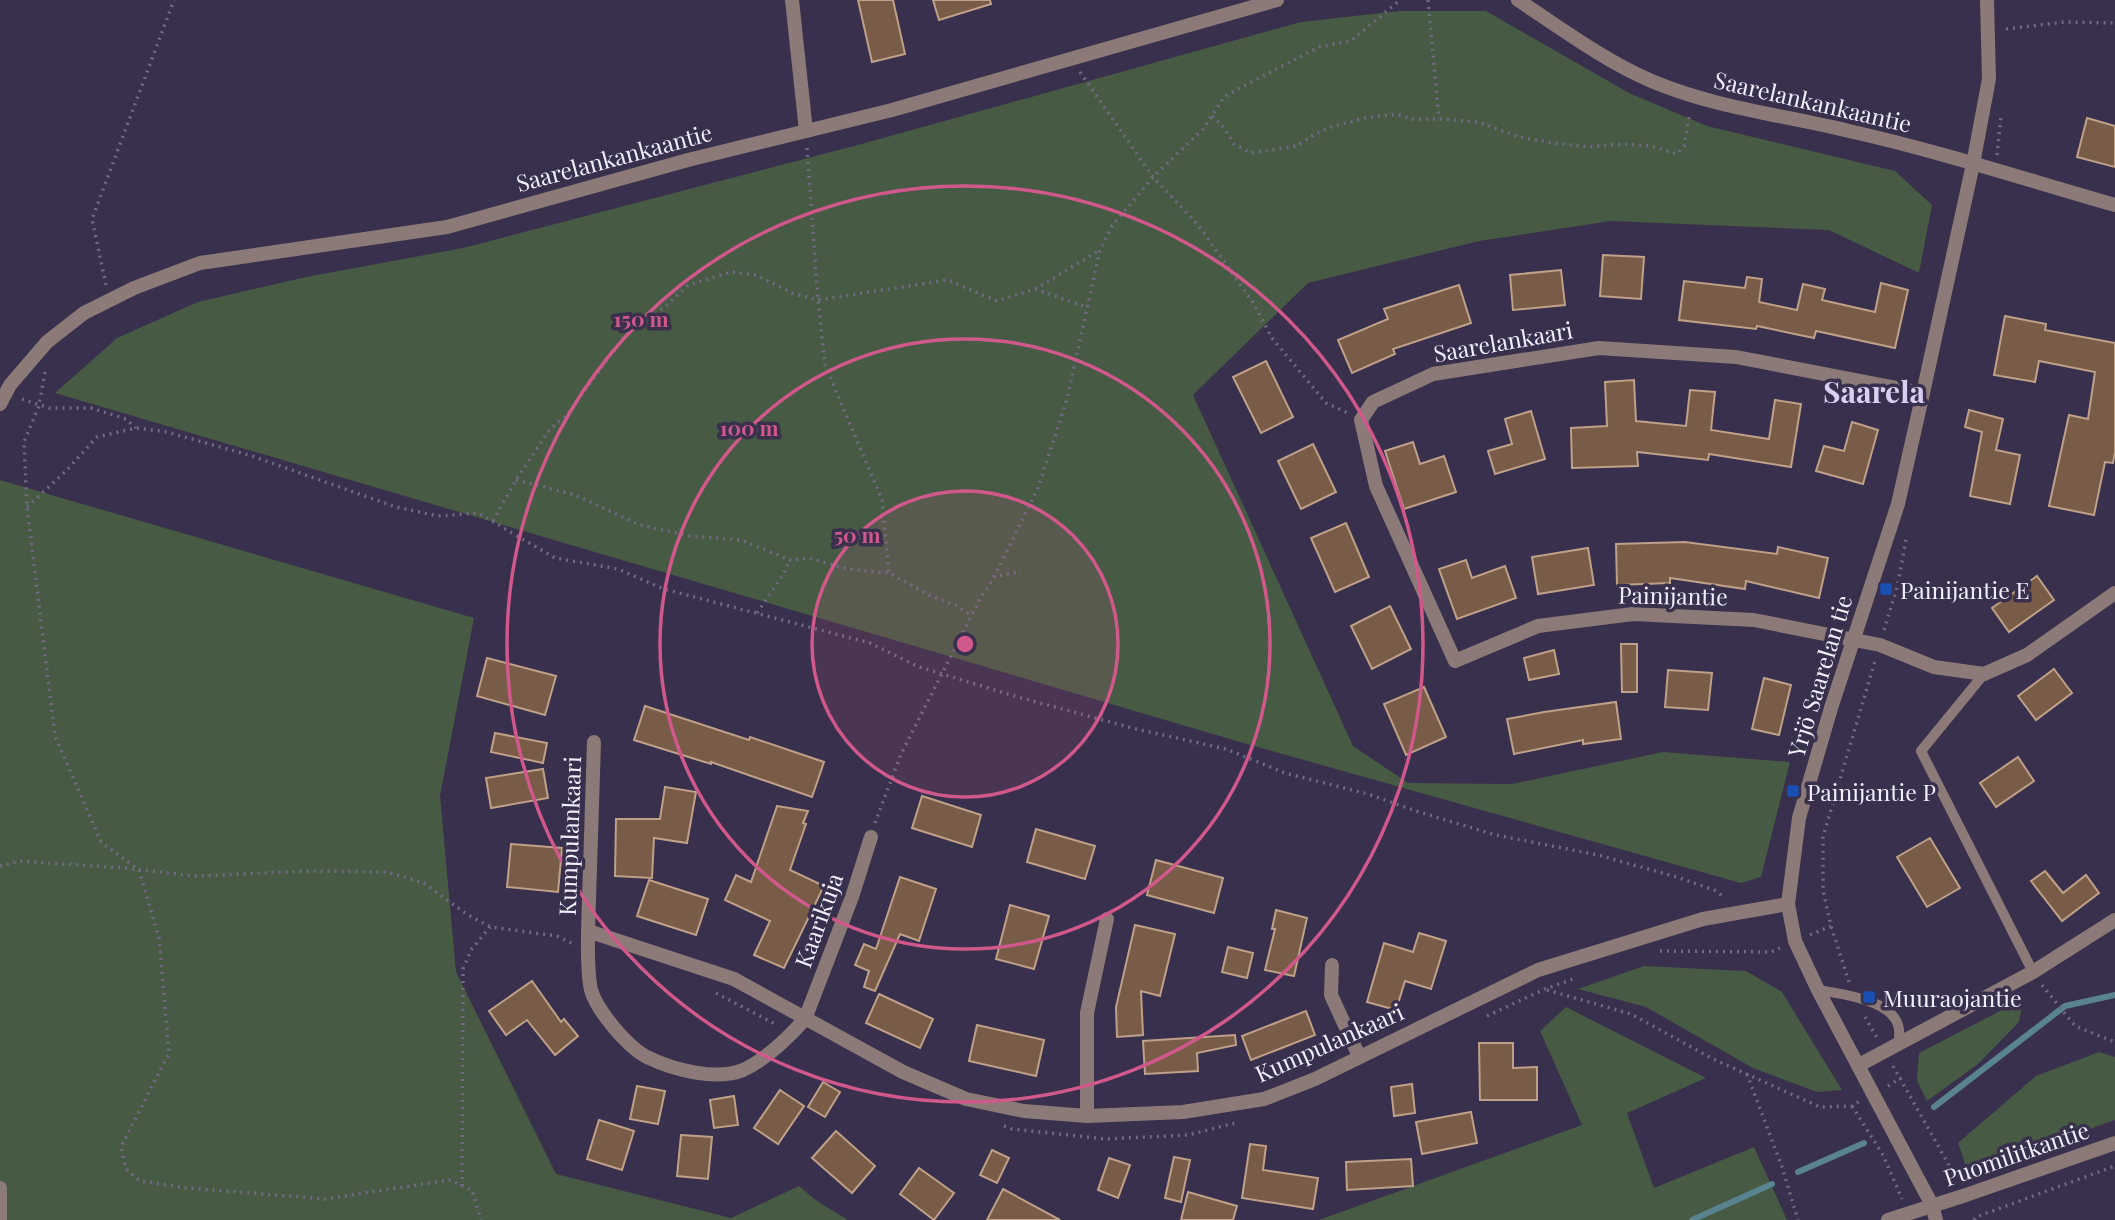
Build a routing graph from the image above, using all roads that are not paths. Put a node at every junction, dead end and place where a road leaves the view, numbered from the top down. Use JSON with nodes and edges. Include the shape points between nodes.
{"nodes":[{"id":1,"x":792,"y":0,"type":"edge"},
{"id":2,"x":1277,"y":0,"type":"edge"},
{"id":3,"x":1518,"y":0,"type":"edge"},
{"id":4,"x":1987,"y":0,"type":"edge"},
{"id":5,"x":806,"y":131,"type":"junction"},
{"id":6,"x":1973,"y":163,"type":"junction"},
{"id":7,"x":2115,"y":205,"type":"edge"},
{"id":8,"x":1923,"y":393,"type":"junction"},
{"id":9,"x":0,"y":404,"type":"edge"},
{"id":10,"x":2115,"y":593,"type":"edge"},
{"id":11,"x":1854,"y":640,"type":"junction"},
{"id":12,"x":1455,"y":661,"type":"joint"},
{"id":13,"x":1984,"y":674,"type":"junction"},
{"id":14,"x":594,"y":742,"type":"dead end"},
{"id":15,"x":871,"y":837,"type":"road end"},
{"id":16,"x":1788,"y":904,"type":"junction"},
{"id":17,"x":1107,"y":919,"type":"dead end"},
{"id":18,"x":2115,"y":920,"type":"edge"},
{"id":19,"x":589,"y":931,"type":"junction"},
{"id":20,"x":1332,"y":965,"type":"dead end"},
{"id":21,"x":2033,"y":972,"type":"junction"},
{"id":22,"x":1818,"y":990,"type":"junction"},
{"id":23,"x":805,"y":1019,"type":"junction"},
{"id":24,"x":1899,"y":1042,"type":"junction"},
{"id":25,"x":1359,"y":1056,"type":"junction"},
{"id":26,"x":1858,"y":1065,"type":"junction"},
{"id":27,"x":1087,"y":1116,"type":"junction"},
{"id":28,"x":2115,"y":1143,"type":"edge"},
{"id":29,"x":0,"y":1188,"type":"edge"},
{"id":30,"x":1934,"y":1213,"type":"edge"},
{"id":31,"x":0,"y":1220,"type":"edge"},
{"id":32,"x":1888,"y":1220,"type":"edge"}],
"edges":[{"from":1,"to":5,"type":"street"},
{"from":2,"to":5,"type":"street","name":"Saarelankankaantie"},
{"from":3,"to":6,"type":"street","name":"Saarelankankaantie","via":[[1620,66],[1655,83],[1707,101]]},
{"from":4,"to":6,"type":"street","name":"Yrjö Saarelan tie","via":[[1989,79]]},
{"from":5,"to":9,"type":"street","name":"Saarelankankaantie","via":[[447,227],[200,263],[84,313],[47,342],[10,385]]},
{"from":6,"to":7,"type":"street","name":"Saarelankankaantie"},
{"from":6,"to":8,"type":"street","name":"Yrjö Saarelan tie"},
{"from":8,"to":11,"type":"street","name":"Yrjö Saarelan tie","via":[[1898,504]]},
{"from":8,"to":12,"type":"street","name":"Saarelankaari","via":[[1736,357],[1599,348],[1433,374],[1373,402],[1361,420],[1376,486]]},
{"from":10,"to":13,"type":"street","via":[[2027,655]]},
{"from":11,"to":12,"type":"street","name":"Painijantie","via":[[1754,620],[1633,614],[1538,626]]},
{"from":11,"to":13,"type":"street","name":"Painijantie","via":[[1934,667]]},
{"from":11,"to":16,"type":"street","name":"Yrjö Saarelan tie","via":[[1799,818]]},
{"from":13,"to":21,"type":"lane","via":[[1921,751]]},
{"from":14,"to":19,"type":"street","name":"Kumpulankaari"},
{"from":15,"to":23,"type":"street","name":"Kaarikuja"},
{"from":16,"to":22,"type":"street","name":"Yrjö Saarelan tie","via":[[1796,941]]},
{"from":16,"to":25,"type":"street","name":"Kumpulankaari","via":[[1703,919],[1538,970]]},
{"from":17,"to":27,"type":"street","via":[[1087,1013]]},
{"from":18,"to":21,"type":"street"},
{"from":19,"to":23,"type":"street","name":"Kumpulankaari","via":[[734,979]]},
{"from":19,"to":23,"type":"street","name":"Kumpulankaari","via":[[592,991],[612,1027],[647,1058],[699,1075],[740,1071],[758,1062]]},
{"from":20,"to":25,"type":"street","via":[[1331,995]]},
{"from":21,"to":24,"type":"street"},
{"from":22,"to":24,"type":"lane","via":[[1853,996],[1886,1010],[1898,1024]]},
{"from":22,"to":26,"type":"street","name":"Yrjö Saarelan tie"},
{"from":23,"to":27,"type":"street","name":"Kumpulankaari","via":[[903,1072],[966,1099],[1024,1111]]},
{"from":24,"to":26,"type":"street"},
{"from":25,"to":27,"type":"street","name":"Kumpulankaari","via":[[1264,1098],[1183,1112]]},
{"from":26,"to":30,"type":"street","name":"Yrjö Saarelan tie"},
{"from":28,"to":30,"type":"street","name":"Puomilitkantie","via":[[1966,1195]]},
{"from":29,"to":31,"type":"street"},
{"from":30,"to":32,"type":"street","name":"Puomilitkantie","via":[[1908,1212]]}]}
